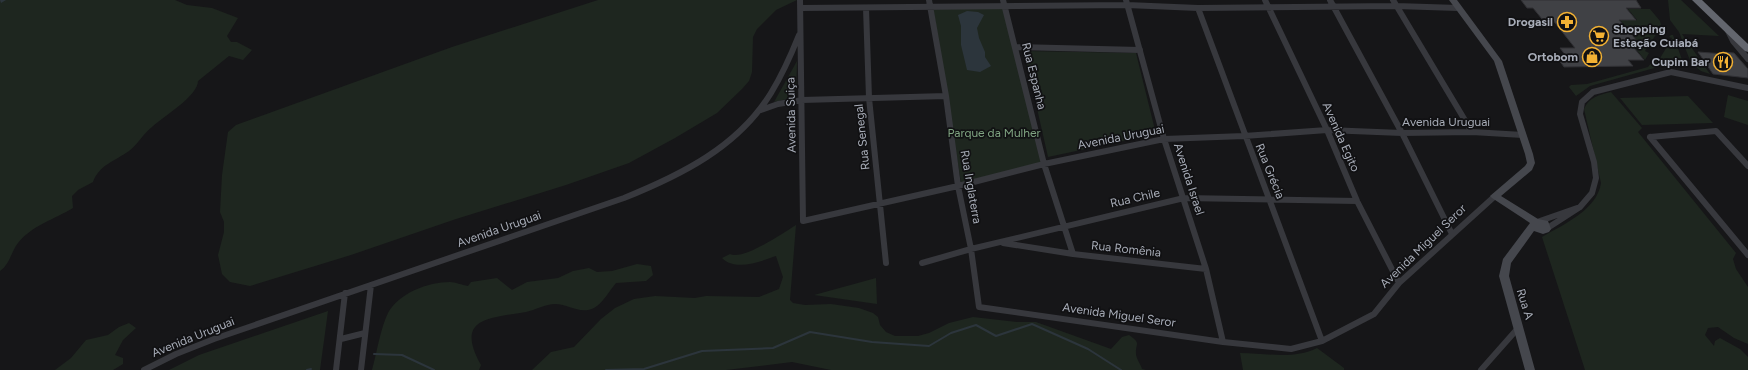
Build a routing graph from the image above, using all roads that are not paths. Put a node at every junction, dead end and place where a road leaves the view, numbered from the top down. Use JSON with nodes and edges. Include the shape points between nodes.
{"nodes":[{"id":1,"x":800,"y":0,"type":"edge"},
{"id":2,"x":1265,"y":0,"type":"edge"},
{"id":3,"x":1330,"y":0,"type":"edge"},
{"id":4,"x":1393,"y":0,"type":"edge"},
{"id":5,"x":1453,"y":0,"type":"edge"},
{"id":6,"x":1697,"y":0,"type":"edge"},
{"id":7,"x":1705,"y":0,"type":"edge"},
{"id":8,"x":930,"y":3,"type":"edge"},
{"id":9,"x":1003,"y":3,"type":"edge"},
{"id":10,"x":1126,"y":3,"type":"edge"},
{"id":11,"x":1268,"y":6,"type":"junction"},
{"id":12,"x":1396,"y":6,"type":"junction"},
{"id":13,"x":1333,"y":7,"type":"junction"},
{"id":14,"x":801,"y":8,"type":"junction"},
{"id":15,"x":866,"y":8,"type":"junction"},
{"id":16,"x":1198,"y":8,"type":"junction"},
{"id":17,"x":1458,"y":8,"type":"junction"},
{"id":18,"x":801,"y":30,"type":"junction"},
{"id":19,"x":1728,"y":31,"type":"junction"},
{"id":20,"x":1748,"y":39,"type":"edge"},
{"id":21,"x":1016,"y":47,"type":"junction"},
{"id":22,"x":1748,"y":49,"type":"edge"},
{"id":23,"x":1140,"y":50,"type":"junction"},
{"id":24,"x":1748,"y":59,"type":"edge"},
{"id":25,"x":1748,"y":87,"type":"edge"},
{"id":26,"x":946,"y":96,"type":"junction"},
{"id":27,"x":869,"y":98,"type":"junction"},
{"id":28,"x":802,"y":100,"type":"junction"},
{"id":29,"x":761,"y":110,"type":"junction"},
{"id":30,"x":1327,"y":130,"type":"junction"},
{"id":31,"x":1472,"y":132,"type":"junction"},
{"id":32,"x":1402,"y":133,"type":"junction"},
{"id":33,"x":1523,"y":135,"type":"junction"},
{"id":34,"x":1244,"y":136,"type":"junction"},
{"id":35,"x":1164,"y":139,"type":"junction"},
{"id":36,"x":1044,"y":164,"type":"junction"},
{"id":37,"x":1748,"y":166,"type":"edge"},
{"id":38,"x":958,"y":186,"type":"junction"},
{"id":39,"x":1495,"y":196,"type":"junction"},
{"id":40,"x":1184,"y":198,"type":"junction"},
{"id":41,"x":1270,"y":198,"type":"junction"},
{"id":42,"x":1357,"y":201,"type":"junction"},
{"id":43,"x":880,"y":203,"type":"junction"},
{"id":44,"x":1580,"y":207,"type":"junction"},
{"id":45,"x":802,"y":221,"type":"joint"},
{"id":46,"x":1536,"y":223,"type":"junction"},
{"id":47,"x":1065,"y":226,"type":"junction"},
{"id":48,"x":1545,"y":229,"type":"junction"},
{"id":49,"x":1452,"y":234,"type":"junction"},
{"id":50,"x":1001,"y":242,"type":"junction"},
{"id":51,"x":971,"y":249,"type":"junction"},
{"id":52,"x":1517,"y":249,"type":"junction"},
{"id":53,"x":1073,"y":254,"type":"junction"},
{"id":54,"x":1748,"y":255,"type":"edge"},
{"id":55,"x":886,"y":263,"type":"dead end"},
{"id":56,"x":922,"y":263,"type":"dead end"},
{"id":57,"x":1206,"y":269,"type":"junction"},
{"id":58,"x":1399,"y":283,"type":"junction"},
{"id":59,"x":371,"y":285,"type":"junction"},
{"id":60,"x":345,"y":293,"type":"junction"},
{"id":61,"x":980,"y":307,"type":"joint"},
{"id":62,"x":1519,"y":327,"type":"junction"},
{"id":63,"x":365,"y":333,"type":"junction"},
{"id":64,"x":341,"y":339,"type":"junction"},
{"id":65,"x":1322,"y":341,"type":"junction"},
{"id":66,"x":1224,"y":342,"type":"junction"},
{"id":67,"x":144,"y":370,"type":"edge"},
{"id":68,"x":336,"y":370,"type":"edge"},
{"id":69,"x":361,"y":370,"type":"edge"},
{"id":70,"x":1481,"y":370,"type":"edge"},
{"id":71,"x":1530,"y":370,"type":"edge"}],
"edges":[{"from":1,"to":14,"type":"street","name":"Avenida Suiça"},
{"from":2,"to":11,"type":"street","name":"Avenida Egito"},
{"from":3,"to":13,"type":"street"},
{"from":4,"to":12,"type":"street"},
{"from":5,"to":17,"type":"street","name":"Avenida Miguel Seror"},
{"from":6,"to":19,"type":"highway"},
{"from":7,"to":20,"type":"highway"},
{"from":8,"to":9,"type":"street"},
{"from":8,"to":15,"type":"street"},
{"from":8,"to":26,"type":"street","name":"Rua Inglaterra"},
{"from":9,"to":10,"type":"street"},
{"from":9,"to":21,"type":"street","name":"Rua Espanha"},
{"from":10,"to":16,"type":"street"},
{"from":10,"to":23,"type":"street","name":"Avenida Israel"},
{"from":11,"to":13,"type":"street"},
{"from":11,"to":16,"type":"street"},
{"from":11,"to":30,"type":"street","name":"Avenida Egito"},
{"from":12,"to":13,"type":"street"},
{"from":12,"to":17,"type":"street"},
{"from":12,"to":31,"type":"street"},
{"from":13,"to":32,"type":"street"},
{"from":14,"to":15,"type":"street"},
{"from":14,"to":18,"type":"street","name":"Avenida Suiça"},
{"from":15,"to":27,"type":"street","name":"Rua Senegal"},
{"from":16,"to":34,"type":"street","name":"Rua Grécia"},
{"from":17,"to":33,"type":"street","name":"Avenida Miguel Seror","via":[[1498,61]]},
{"from":18,"to":28,"type":"street","name":"Avenida Suiça"},
{"from":18,"to":29,"type":"street","name":"Avenida Uruguai","via":[[787,66]]},
{"from":19,"to":22,"type":"highway"},
{"from":19,"to":24,"type":"street"},
{"from":21,"to":23,"type":"street"},
{"from":21,"to":36,"type":"street","name":"Rua Espanha"},
{"from":23,"to":35,"type":"street","name":"Avenida Israel"},
{"from":25,"to":44,"type":"street","name":"Rua A","via":[[1671,72],[1585,96],[1581,102],[1580,114],[1595,166],[1596,186],[1592,196]]},
{"from":26,"to":27,"type":"street"},
{"from":26,"to":38,"type":"street","name":"Rua Inglaterra"},
{"from":27,"to":28,"type":"street"},
{"from":27,"to":43,"type":"street","name":"Rua Senegal"},
{"from":28,"to":29,"type":"street"},
{"from":28,"to":45,"type":"street","name":"Avenida Suiça"},
{"from":29,"to":59,"type":"street","name":"Avenida Uruguai","via":[[720,148],[683,172],[655,186]]},
{"from":30,"to":32,"type":"street","name":"Avenida Uruguai"},
{"from":30,"to":34,"type":"street","name":"Avenida Uruguai"},
{"from":30,"to":42,"type":"street","name":"Avenida Egito"},
{"from":31,"to":32,"type":"street","name":"Avenida Uruguai"},
{"from":31,"to":33,"type":"street","name":"Avenida Uruguai"},
{"from":32,"to":49,"type":"street"},
{"from":33,"to":39,"type":"street","name":"Avenida Miguel Seror","via":[[1531,164]]},
{"from":34,"to":35,"type":"street","name":"Avenida Uruguai"},
{"from":34,"to":41,"type":"street","name":"Rua Grécia"},
{"from":35,"to":36,"type":"street","name":"Avenida Uruguai"},
{"from":35,"to":40,"type":"street","name":"Avenida Israel"},
{"from":36,"to":38,"type":"street","name":"Avenida Uruguai"},
{"from":36,"to":47,"type":"street","name":"Rua Espanha"},
{"from":37,"to":54,"type":"street","via":[[1716,132],[1650,137]]},
{"from":38,"to":43,"type":"street","name":"Avenida Uruguai"},
{"from":38,"to":51,"type":"street","name":"Rua Inglaterra"},
{"from":39,"to":46,"type":"street"},
{"from":39,"to":49,"type":"street","name":"Avenida Miguel Seror"},
{"from":40,"to":41,"type":"street","name":"Rua Chile"},
{"from":40,"to":47,"type":"street","name":"Rua Chile"},
{"from":40,"to":57,"type":"street","name":"Avenida Israel"},
{"from":41,"to":42,"type":"street","name":"Rua Chile"},
{"from":41,"to":65,"type":"street","name":"Rua Grécia"},
{"from":42,"to":58,"type":"street","name":"Avenida Egito"},
{"from":43,"to":45,"type":"street","name":"Avenida Uruguai"},
{"from":43,"to":55,"type":"street","name":"Rua Senegal"},
{"from":44,"to":46,"type":"street","name":"Rua A"},
{"from":44,"to":48,"type":"street","name":"Rua A"},
{"from":46,"to":48,"type":"street","via":[[1543,223]]},
{"from":46,"to":52,"type":"street","name":"Rua A"},
{"from":47,"to":50,"type":"street","name":"Rua Chile"},
{"from":47,"to":53,"type":"street","name":"Rua Romênia"},
{"from":48,"to":52,"type":"street","name":"Rua A"},
{"from":49,"to":58,"type":"street","name":"Avenida Miguel Seror"},
{"from":50,"to":51,"type":"street","name":"Rua Chile"},
{"from":50,"to":53,"type":"street"},
{"from":51,"to":56,"type":"street","name":"Rua Chile"},
{"from":51,"to":61,"type":"street","name":"Rua Inglaterra"},
{"from":52,"to":62,"type":"street","name":"Rua A","via":[[1506,262],[1504,276]]},
{"from":53,"to":57,"type":"street","name":"Rua Romênia"},
{"from":57,"to":66,"type":"street","name":"Avenida Israel"},
{"from":58,"to":65,"type":"street","name":"Avenida Miguel Seror","via":[[1374,314]]},
{"from":59,"to":60,"type":"street","name":"Avenida Uruguai"},
{"from":59,"to":63,"type":"street"},
{"from":60,"to":64,"type":"street"},
{"from":60,"to":67,"type":"street","name":"Avenida Uruguai","via":[[214,338]]},
{"from":61,"to":66,"type":"street","name":"Avenida Miguel Seror"},
{"from":62,"to":70,"type":"street"},
{"from":62,"to":71,"type":"street","name":"Rua A"},
{"from":63,"to":64,"type":"street"},
{"from":63,"to":69,"type":"street"},
{"from":64,"to":68,"type":"street"},
{"from":65,"to":66,"type":"street","name":"Avenida Miguel Seror","via":[[1291,349]]}]}
